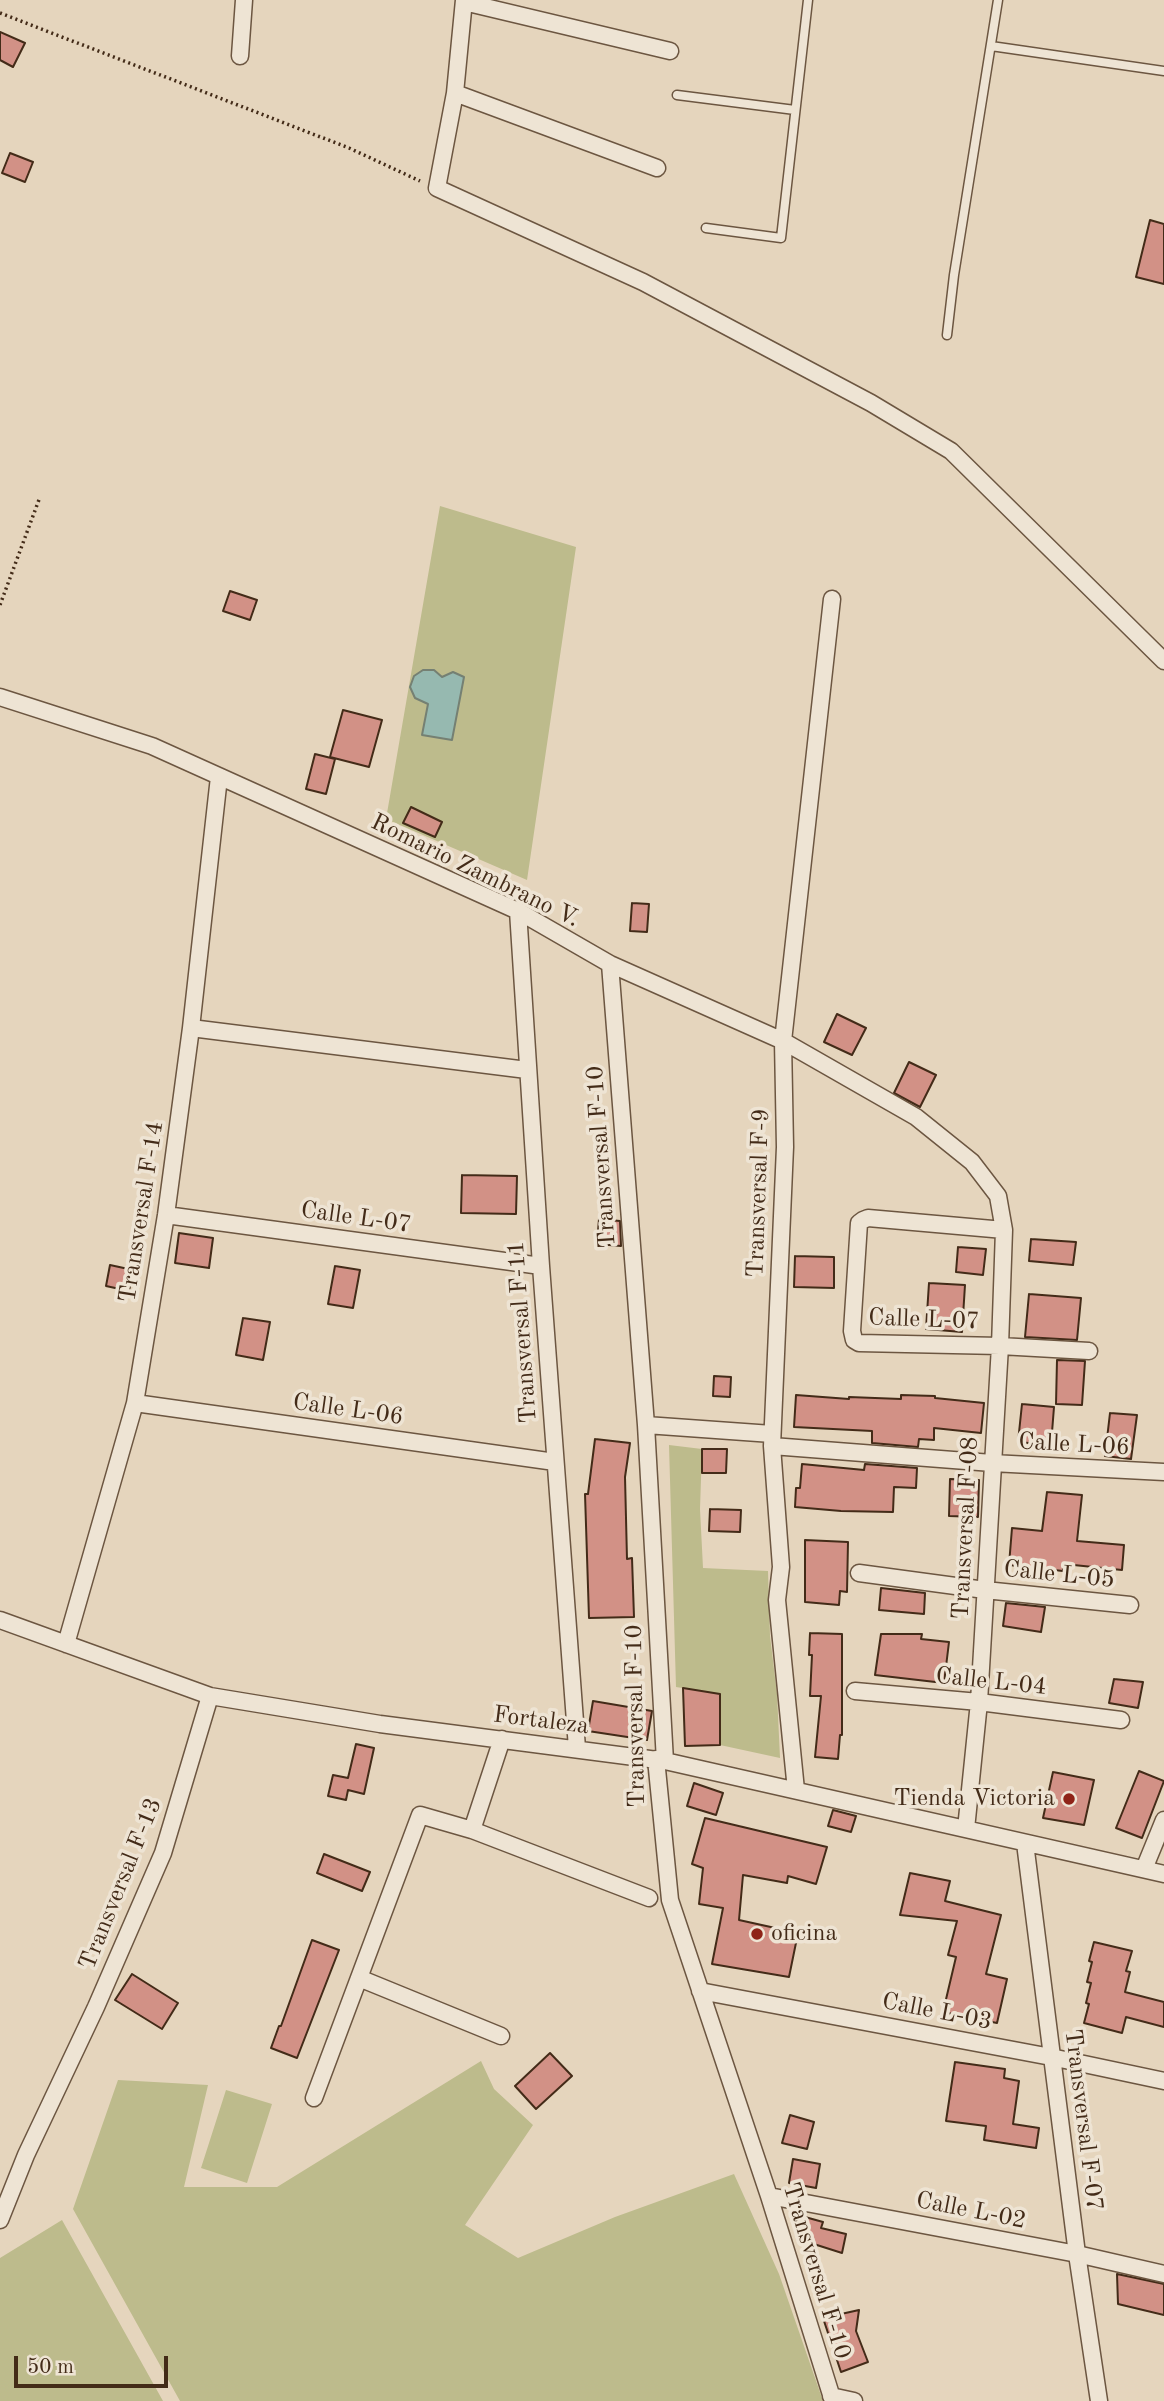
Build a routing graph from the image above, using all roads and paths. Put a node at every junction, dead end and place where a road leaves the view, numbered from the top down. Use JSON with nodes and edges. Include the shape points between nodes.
{"nodes":[{"id":1,"x":244,"y":0,"type":"edge"},
{"id":2,"x":808,"y":0,"type":"edge"},
{"id":3,"x":998,"y":0,"type":"edge"},
{"id":4,"x":464,"y":1,"type":"edge"},
{"id":5,"x":0,"y":13,"type":"edge"},
{"id":6,"x":991,"y":46,"type":"junction"},
{"id":7,"x":670,"y":51,"type":"dead end"},
{"id":8,"x":240,"y":56,"type":"dead end"},
{"id":9,"x":1164,"y":71,"type":"edge"},
{"id":10,"x":455,"y":93,"type":"junction"},
{"id":11,"x":677,"y":94,"type":"dead end"},
{"id":12,"x":795,"y":110,"type":"junction"},
{"id":13,"x":657,"y":168,"type":"dead end"},
{"id":14,"x":437,"y":188,"type":"junction"},
{"id":15,"x":706,"y":228,"type":"dead end"},
{"id":16,"x":947,"y":335,"type":"dead end"},
{"id":17,"x":40,"y":497,"type":"dead end"},
{"id":18,"x":832,"y":599,"type":"dead end"},
{"id":19,"x":0,"y":605,"type":"edge"},
{"id":20,"x":1164,"y":661,"type":"edge"},
{"id":21,"x":0,"y":697,"type":"edge"},
{"id":22,"x":219,"y":778,"type":"junction"},
{"id":23,"x":518,"y":911,"type":"junction"},
{"id":24,"x":610,"y":964,"type":"junction"},
{"id":25,"x":191,"y":1028,"type":"junction"},
{"id":26,"x":783,"y":1041,"type":"junction"},
{"id":27,"x":527,"y":1070,"type":"junction"},
{"id":28,"x":166,"y":1215,"type":"junction"},
{"id":29,"x":1004,"y":1230,"type":"junction"},
{"id":30,"x":541,"y":1266,"type":"junction"},
{"id":31,"x":1000,"y":1346,"type":"junction"},
{"id":32,"x":1089,"y":1351,"type":"dead end"},
{"id":33,"x":135,"y":1403,"type":"junction"},
{"id":34,"x":646,"y":1425,"type":"junction"},
{"id":35,"x":772,"y":1440,"type":"junction"},
{"id":36,"x":555,"y":1462,"type":"junction"},
{"id":37,"x":992,"y":1463,"type":"junction"},
{"id":38,"x":1164,"y":1472,"type":"edge"},
{"id":39,"x":859,"y":1573,"type":"dead end"},
{"id":40,"x":985,"y":1590,"type":"junction"},
{"id":41,"x":1130,"y":1605,"type":"dead end"},
{"id":42,"x":0,"y":1620,"type":"edge"},
{"id":43,"x":66,"y":1644,"type":"junction"},
{"id":44,"x":855,"y":1691,"type":"dead end"},
{"id":45,"x":210,"y":1696,"type":"junction"},
{"id":46,"x":979,"y":1702,"type":"junction"},
{"id":47,"x":1121,"y":1720,"type":"dead end"},
{"id":48,"x":502,"y":1739,"type":"junction"},
{"id":49,"x":577,"y":1748,"type":"junction"},
{"id":50,"x":661,"y":1760,"type":"junction"},
{"id":51,"x":796,"y":1790,"type":"junction"},
{"id":52,"x":1164,"y":1820,"type":"edge"},
{"id":53,"x":966,"y":1829,"type":"junction"},
{"id":54,"x":472,"y":1830,"type":"junction"},
{"id":55,"x":1026,"y":1843,"type":"junction"},
{"id":56,"x":1144,"y":1869,"type":"junction"},
{"id":57,"x":1164,"y":1874,"type":"edge"},
{"id":58,"x":649,"y":1898,"type":"dead end"},
{"id":59,"x":359,"y":1978,"type":"junction"},
{"id":60,"x":700,"y":1991,"type":"junction"},
{"id":61,"x":501,"y":2036,"type":"dead end"},
{"id":62,"x":1051,"y":2057,"type":"junction"},
{"id":63,"x":1164,"y":2081,"type":"edge"},
{"id":64,"x":314,"y":2098,"type":"dead end"},
{"id":65,"x":769,"y":2196,"type":"junction"},
{"id":66,"x":0,"y":2220,"type":"edge"},
{"id":67,"x":1077,"y":2254,"type":"junction"},
{"id":68,"x":1164,"y":2274,"type":"edge"},
{"id":69,"x":832,"y":2399,"type":"edge"},
{"id":70,"x":854,"y":2401,"type":"edge"},
{"id":71,"x":1099,"y":2401,"type":"edge"}],
"edges":[{"from":1,"to":8,"type":"street"},
{"from":2,"to":12,"type":"lane"},
{"from":3,"to":6,"type":"lane"},
{"from":4,"to":7,"type":"street"},
{"from":4,"to":10,"type":"street"},
{"from":5,"to":14,"type":"path","via":[[349,148]]},
{"from":6,"to":9,"type":"lane"},
{"from":6,"to":16,"type":"lane"},
{"from":10,"to":13,"type":"street"},
{"from":10,"to":14,"type":"street"},
{"from":11,"to":12,"type":"lane"},
{"from":12,"to":15,"type":"lane","via":[[781,238]]},
{"from":14,"to":20,"type":"street","via":[[643,282],[871,402],[951,451]]},
{"from":17,"to":19,"type":"path"},
{"from":18,"to":26,"type":"street","name":"Transversal F-9"},
{"from":21,"to":22,"type":"street","name":"Romario Zambrano V.","via":[[152,746]]},
{"from":22,"to":23,"type":"street","name":"Romario Zambrano V."},
{"from":22,"to":25,"type":"street","name":"Transversal F-14"},
{"from":23,"to":24,"type":"street","name":"Romario Zambrano V."},
{"from":23,"to":27,"type":"street","name":"Transversal F-11"},
{"from":24,"to":26,"type":"street","name":"Romario Zambrano V."},
{"from":24,"to":34,"type":"street","name":"Transversal F-10"},
{"from":25,"to":27,"type":"street"},
{"from":25,"to":28,"type":"street","name":"Transversal F-14"},
{"from":26,"to":29,"type":"street","name":"Romario Zambrano V.","via":[[916,1117],[972,1162],[998,1196]]},
{"from":26,"to":35,"type":"street","name":"Transversal F-9","via":[[785,1147]]},
{"from":27,"to":30,"type":"street","name":"Transversal F-11"},
{"from":28,"to":30,"type":"street","name":"Calle L-07"},
{"from":28,"to":33,"type":"street","name":"Transversal F-14"},
{"from":29,"to":31,"type":"street","name":"Transversal F-08"},
{"from":29,"to":31,"type":"street","name":"Calle L-07","via":[[863,1220],[859,1223],[852,1331],[859,1343]]},
{"from":30,"to":36,"type":"street","name":"Transversal F-11"},
{"from":31,"to":32,"type":"street","name":"Calle L-07"},
{"from":31,"to":37,"type":"street","name":"Transversal F-08"},
{"from":33,"to":36,"type":"street","name":"Calle L-06"},
{"from":33,"to":43,"type":"street","name":"Transversal F-14"},
{"from":34,"to":35,"type":"street","name":"Calle L-06"},
{"from":34,"to":50,"type":"street","name":"Transversal F-10"},
{"from":35,"to":37,"type":"street","name":"Calle L-06"},
{"from":35,"to":51,"type":"street","name":"Transversal F-9","via":[[781,1567],[777,1600]]},
{"from":36,"to":49,"type":"street","name":"Transversal F-11"},
{"from":37,"to":38,"type":"street","name":"Calle L-06"},
{"from":37,"to":40,"type":"street","name":"Transversal F-08"},
{"from":39,"to":40,"type":"street","name":"Calle L-05"},
{"from":40,"to":41,"type":"street","name":"Calle L-05"},
{"from":40,"to":46,"type":"street","name":"Transversal F-08"},
{"from":42,"to":43,"type":"street","name":"Fortaleza"},
{"from":43,"to":45,"type":"street","name":"Fortaleza"},
{"from":44,"to":46,"type":"street","name":"Calle L-04"},
{"from":45,"to":48,"type":"street","name":"Fortaleza"},
{"from":45,"to":66,"type":"street","name":"Transversal F-13","via":[[163,1853]]},
{"from":46,"to":47,"type":"street","name":"Calle L-04"},
{"from":46,"to":53,"type":"street","name":"Transversal F-08"},
{"from":48,"to":49,"type":"street","name":"Fortaleza"},
{"from":48,"to":54,"type":"street"},
{"from":49,"to":50,"type":"street","name":"Fortaleza"},
{"from":50,"to":51,"type":"street","name":"Fortaleza"},
{"from":50,"to":60,"type":"street","name":"Transversal F-10","via":[[670,1900]]},
{"from":51,"to":53,"type":"street","name":"Fortaleza"},
{"from":52,"to":56,"type":"street"},
{"from":53,"to":55,"type":"street","name":"Fortaleza"},
{"from":54,"to":58,"type":"street"},
{"from":54,"to":59,"type":"street","via":[[420,1815]]},
{"from":55,"to":56,"type":"street","name":"Fortaleza"},
{"from":55,"to":62,"type":"street","name":"Transversal F-07"},
{"from":56,"to":57,"type":"street","name":"Fortaleza"},
{"from":59,"to":61,"type":"street"},
{"from":59,"to":64,"type":"street"},
{"from":60,"to":62,"type":"street","name":"Calle L-03"},
{"from":60,"to":65,"type":"street","name":"Transversal F-10"},
{"from":62,"to":63,"type":"street","name":"Calle L-03"},
{"from":62,"to":67,"type":"street","name":"Transversal F-07"},
{"from":65,"to":67,"type":"street","name":"Calle L-02"},
{"from":65,"to":69,"type":"street","name":"Transversal F-10"},
{"from":67,"to":68,"type":"street","name":"Calle L-02"},
{"from":67,"to":71,"type":"street","name":"Transversal F-07"},
{"from":69,"to":70,"type":"street"}]}
